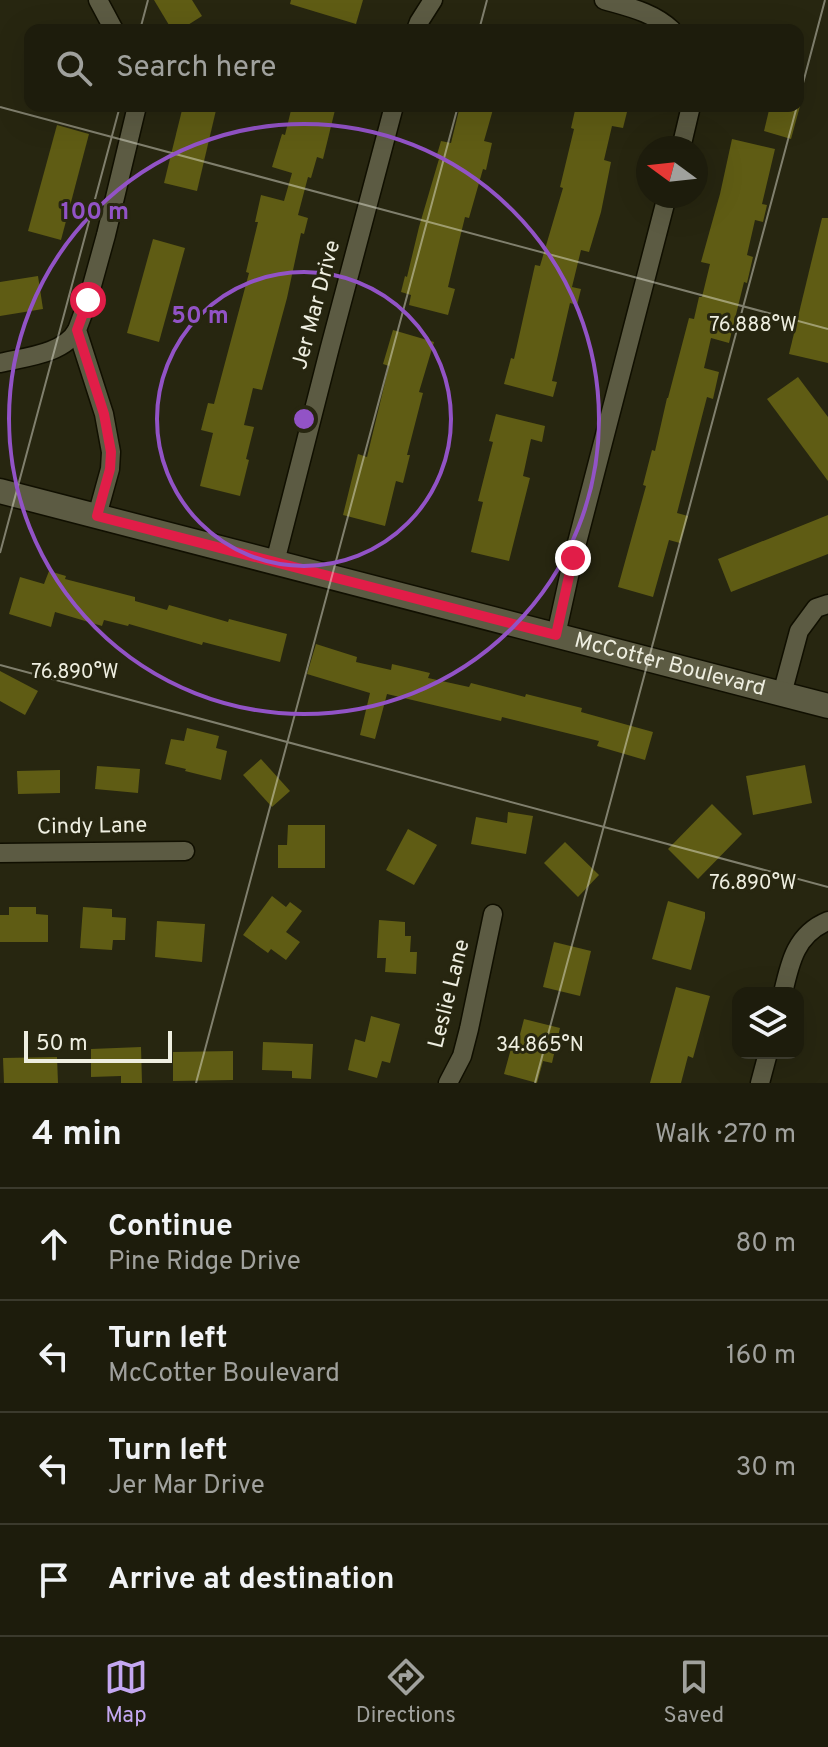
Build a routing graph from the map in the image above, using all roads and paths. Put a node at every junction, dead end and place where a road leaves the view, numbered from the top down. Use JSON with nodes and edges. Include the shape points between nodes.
{"nodes":[{"id":1,"x":98,"y":0,"type":"edge"},
{"id":2,"x":433,"y":0,"type":"edge"},
{"id":3,"x":604,"y":0,"type":"edge"},
{"id":4,"x":111,"y":24,"type":"edge"},
{"id":5,"x":418,"y":24,"type":"edge"},
{"id":6,"x":665,"y":24,"type":"edge"},
{"id":7,"x":136,"y":112,"type":"edge"},
{"id":8,"x":392,"y":112,"type":"edge"},
{"id":9,"x":690,"y":112,"type":"edge"},
{"id":10,"x":684,"y":136,"type":"edge"},
{"id":11,"x":664,"y":208,"type":"edge"},
{"id":12,"x":77,"y":330,"type":"junction"},
{"id":13,"x":0,"y":363,"type":"edge"},
{"id":14,"x":0,"y":491,"type":"edge"},
{"id":15,"x":97,"y":516,"type":"junction"},
{"id":16,"x":275,"y":562,"type":"junction"},
{"id":17,"x":828,"y":604,"type":"edge"},
{"id":18,"x":556,"y":635,"type":"junction"},
{"id":19,"x":782,"y":694,"type":"junction"},
{"id":20,"x":828,"y":706,"type":"edge"},
{"id":21,"x":185,"y":851,"type":"dead end"},
{"id":22,"x":0,"y":853,"type":"edge"},
{"id":23,"x":493,"y":914,"type":"dead end"},
{"id":24,"x":828,"y":921,"type":"edge"},
{"id":25,"x":784,"y":987,"type":"edge"},
{"id":26,"x":766,"y":1059,"type":"edge"},
{"id":27,"x":448,"y":1083,"type":"edge"},
{"id":28,"x":760,"y":1083,"type":"edge"}],
"edges":[{"from":1,"to":4,"type":"street"},
{"from":2,"to":5,"type":"street"},
{"from":3,"to":6,"type":"street"},
{"from":7,"to":12,"type":"street"},
{"from":8,"to":16,"type":"street","name":"Jer Mar Drive"},
{"from":9,"to":10,"type":"street"},
{"from":11,"to":18,"type":"street"},
{"from":12,"to":13,"type":"street","via":[[57,348]]},
{"from":12,"to":15,"type":"street","via":[[111,452]]},
{"from":14,"to":15,"type":"street","name":"McCotter Boulevard"},
{"from":15,"to":16,"type":"street","name":"McCotter Boulevard"},
{"from":16,"to":18,"type":"street","name":"McCotter Boulevard"},
{"from":17,"to":19,"type":"street","via":[[816,608],[799,631]]},
{"from":18,"to":19,"type":"street","name":"McCotter Boulevard"},
{"from":19,"to":20,"type":"street","name":"McCotter Boulevard"},
{"from":21,"to":22,"type":"street","name":"Cindy Lane"},
{"from":23,"to":27,"type":"street","name":"Leslie Lane","via":[[466,1042]]},
{"from":24,"to":25,"type":"street","via":[[810,930],[800,943]]},
{"from":26,"to":28,"type":"street"}]}
